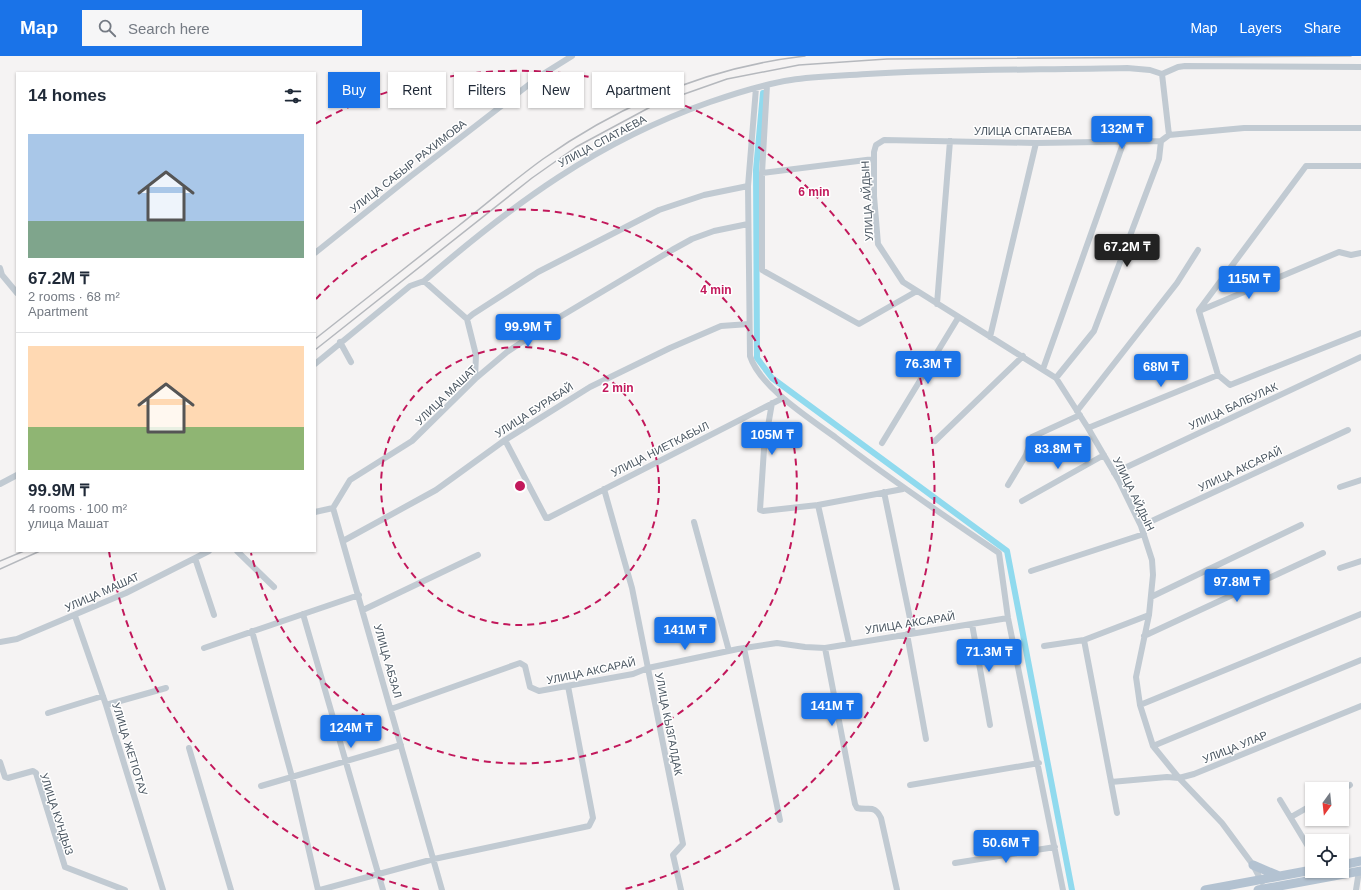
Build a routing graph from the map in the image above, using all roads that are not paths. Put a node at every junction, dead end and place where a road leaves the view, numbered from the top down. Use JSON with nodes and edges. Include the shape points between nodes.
{"nodes":[{"id":1,"x":572,"y":56,"type":"edge"},
{"id":2,"x":1361,"y":67,"type":"edge"},
{"id":3,"x":1162,"y":74,"type":"junction"},
{"id":4,"x":767,"y":85,"type":"junction"},
{"id":5,"x":756,"y":88,"type":"junction"},
{"id":6,"x":1361,"y":128,"type":"edge"},
{"id":7,"x":1169,"y":135,"type":"junction"},
{"id":8,"x":1124,"y":140,"type":"junction"},
{"id":9,"x":950,"y":141,"type":"junction"},
{"id":10,"x":1161,"y":141,"type":"junction"},
{"id":11,"x":1036,"y":142,"type":"junction"},
{"id":12,"x":876,"y":145,"type":"joint"},
{"id":13,"x":874,"y":159,"type":"junction"},
{"id":14,"x":1361,"y":166,"type":"edge"},
{"id":15,"x":762,"y":172,"type":"junction"},
{"id":16,"x":748,"y":186,"type":"junction"},
{"id":17,"x":748,"y":224,"type":"junction"},
{"id":18,"x":1198,"y":250,"type":"dead end"},
{"id":19,"x":316,"y":251,"type":"edge"},
{"id":20,"x":1361,"y":253,"type":"edge"},
{"id":21,"x":0,"y":268,"type":"edge"},
{"id":22,"x":424,"y":281,"type":"junction"},
{"id":23,"x":917,"y":291,"type":"junction"},
{"id":24,"x":16,"y":292,"type":"edge"},
{"id":25,"x":938,"y":304,"type":"junction"},
{"id":26,"x":1199,"y":311,"type":"junction"},
{"id":27,"x":958,"y":318,"type":"junction"},
{"id":28,"x":467,"y":319,"type":"junction"},
{"id":29,"x":749,"y":324,"type":"junction"},
{"id":30,"x":1361,"y":332,"type":"edge"},
{"id":31,"x":990,"y":337,"type":"junction"},
{"id":32,"x":340,"y":342,"type":"junction"},
{"id":33,"x":1022,"y":356,"type":"junction"},
{"id":34,"x":1361,"y":357,"type":"edge"},
{"id":35,"x":352,"y":362,"type":"dead end"},
{"id":36,"x":316,"y":363,"type":"edge"},
{"id":37,"x":1042,"y":369,"type":"junction"},
{"id":38,"x":1218,"y":374,"type":"junction"},
{"id":39,"x":1056,"y":378,"type":"junction"},
{"id":40,"x":475,"y":379,"type":"junction"},
{"id":41,"x":783,"y":398,"type":"junction"},
{"id":42,"x":772,"y":403,"type":"junction"},
{"id":43,"x":1078,"y":413,"type":"junction"},
{"id":44,"x":1088,"y":428,"type":"junction"},
{"id":45,"x":1348,"y":430,"type":"dead end"},
{"id":46,"x":505,"y":440,"type":"junction"},
{"id":47,"x":935,"y":441,"type":"dead end"},
{"id":48,"x":882,"y":443,"type":"dead end"},
{"id":49,"x":1104,"y":455,"type":"junction"},
{"id":50,"x":1114,"y":473,"type":"junction"},
{"id":51,"x":16,"y":475,"type":"edge"},
{"id":52,"x":1361,"y":480,"type":"edge"},
{"id":53,"x":0,"y":484,"type":"edge"},
{"id":54,"x":1008,"y":485,"type":"dead end"},
{"id":55,"x":1340,"y":487,"type":"dead end"},
{"id":56,"x":604,"y":488,"type":"junction"},
{"id":57,"x":903,"y":489,"type":"junction"},
{"id":58,"x":884,"y":492,"type":"junction"},
{"id":59,"x":1022,"y":501,"type":"dead end"},
{"id":60,"x":818,"y":505,"type":"junction"},
{"id":61,"x":333,"y":508,"type":"junction"},
{"id":62,"x":316,"y":512,"type":"edge"},
{"id":63,"x":694,"y":522,"type":"dead end"},
{"id":64,"x":1301,"y":525,"type":"dead end"},
{"id":65,"x":1141,"y":526,"type":"junction"},
{"id":66,"x":1144,"y":534,"type":"junction"},
{"id":67,"x":343,"y":541,"type":"junction"},
{"id":68,"x":207,"y":552,"type":"edge"},
{"id":69,"x":238,"y":552,"type":"edge"},
{"id":70,"x":1323,"y":553,"type":"dead end"},
{"id":71,"x":478,"y":555,"type":"dead end"},
{"id":72,"x":195,"y":558,"type":"junction"},
{"id":73,"x":1361,"y":561,"type":"edge"},
{"id":74,"x":1340,"y":568,"type":"dead end"},
{"id":75,"x":1031,"y":571,"type":"dead end"},
{"id":76,"x":274,"y":587,"type":"dead end"},
{"id":77,"x":359,"y":595,"type":"junction"},
{"id":78,"x":1151,"y":597,"type":"junction"},
{"id":79,"x":363,"y":610,"type":"junction"},
{"id":80,"x":303,"y":614,"type":"junction"},
{"id":81,"x":1361,"y":614,"type":"edge"},
{"id":82,"x":214,"y":615,"type":"dead end"},
{"id":83,"x":1149,"y":615,"type":"junction"},
{"id":84,"x":75,"y":616,"type":"junction"},
{"id":85,"x":1008,"y":618,"type":"junction"},
{"id":86,"x":972,"y":624,"type":"junction"},
{"id":87,"x":252,"y":631,"type":"junction"},
{"id":88,"x":910,"y":633,"type":"junction"},
{"id":89,"x":1144,"y":636,"type":"junction"},
{"id":90,"x":1084,"y":640,"type":"junction"},
{"id":91,"x":0,"y":642,"type":"edge"},
{"id":92,"x":849,"y":643,"type":"junction"},
{"id":93,"x":1044,"y":646,"type":"dead end"},
{"id":94,"x":204,"y":648,"type":"dead end"},
{"id":95,"x":744,"y":648,"type":"junction"},
{"id":96,"x":825,"y":648,"type":"junction"},
{"id":97,"x":729,"y":651,"type":"junction"},
{"id":98,"x":1361,"y":660,"type":"edge"},
{"id":99,"x":648,"y":668,"type":"junction"},
{"id":100,"x":568,"y":686,"type":"junction"},
{"id":101,"x":166,"y":688,"type":"dead end"},
{"id":102,"x":103,"y":696,"type":"junction"},
{"id":103,"x":106,"y":705,"type":"junction"},
{"id":104,"x":1140,"y":705,"type":"junction"},
{"id":105,"x":1361,"y":706,"type":"edge"},
{"id":106,"x":391,"y":709,"type":"junction"},
{"id":107,"x":48,"y":713,"type":"dead end"},
{"id":108,"x":990,"y":725,"type":"dead end"},
{"id":109,"x":926,"y":739,"type":"dead end"},
{"id":110,"x":401,"y":745,"type":"junction"},
{"id":111,"x":1153,"y":746,"type":"junction"},
{"id":112,"x":189,"y":748,"type":"dead end"},
{"id":113,"x":0,"y":762,"type":"edge"},
{"id":114,"x":345,"y":762,"type":"junction"},
{"id":115,"x":1039,"y":763,"type":"junction"},
{"id":116,"x":292,"y":777,"type":"junction"},
{"id":117,"x":1179,"y":778,"type":"junction"},
{"id":118,"x":1111,"y":782,"type":"junction"},
{"id":119,"x":910,"y":785,"type":"dead end"},
{"id":120,"x":261,"y":786,"type":"dead end"},
{"id":121,"x":1280,"y":800,"type":"dead end"},
{"id":122,"x":1305,"y":809,"type":"edge"},
{"id":123,"x":1117,"y":813,"type":"dead end"},
{"id":124,"x":1291,"y":816,"type":"junction"},
{"id":125,"x":780,"y":820,"type":"dead end"},
{"id":126,"x":1305,"y":841,"type":"edge"},
{"id":127,"x":1054,"y":847,"type":"junction"},
{"id":128,"x":434,"y":859,"type":"junction"},
{"id":129,"x":1361,"y":861,"type":"edge"},
{"id":130,"x":955,"y":863,"type":"dead end"},
{"id":131,"x":1349,"y":864,"type":"edge"},
{"id":132,"x":1253,"y":865,"type":"junction"},
{"id":133,"x":1305,"y":871,"type":"edge"},
{"id":134,"x":1360,"y":871,"type":"edge"},
{"id":135,"x":377,"y":874,"type":"junction"},
{"id":136,"x":1281,"y":876,"type":"junction"},
{"id":137,"x":1261,"y":886,"type":"edge"},
{"id":138,"x":125,"y":890,"type":"edge"},
{"id":139,"x":163,"y":890,"type":"edge"},
{"id":140,"x":231,"y":890,"type":"edge"},
{"id":141,"x":319,"y":890,"type":"edge"},
{"id":142,"x":383,"y":890,"type":"edge"},
{"id":143,"x":442,"y":890,"type":"edge"},
{"id":144,"x":681,"y":890,"type":"edge"},
{"id":145,"x":897,"y":890,"type":"edge"},
{"id":146,"x":1063,"y":890,"type":"edge"},
{"id":147,"x":1204,"y":890,"type":"edge"},
{"id":148,"x":1356,"y":890,"type":"edge"}],
"edges":[{"from":1,"to":19,"type":"street","name":"УЛИЦА САБЫР РАХИМОВА","via":[[540,76]]},
{"from":2,"to":3,"type":"street","via":[[1185,66]]},
{"from":3,"to":4,"type":"street","name":"УЛИЦА СПАТАЕВА","via":[[1126,68],[916,71],[820,76]]},
{"from":3,"to":7,"type":"street"},
{"from":4,"to":5,"type":"street","name":"УЛИЦА СПАТАЕВА"},
{"from":4,"to":15,"type":"street"},
{"from":5,"to":16,"type":"street"},
{"from":5,"to":22,"type":"street","name":"УЛИЦА СПАТАЕВА","via":[[729,95],[644,128],[559,175],[525,199]]},
{"from":6,"to":7,"type":"street","via":[[1244,128]]},
{"from":7,"to":10,"type":"street"},
{"from":8,"to":10,"type":"street","name":"УЛИЦА СПАТАЕВА"},
{"from":8,"to":11,"type":"street","name":"УЛИЦА СПАТАЕВА"},
{"from":8,"to":37,"type":"street"},
{"from":9,"to":11,"type":"street","name":"УЛИЦА СПАТАЕВА"},
{"from":9,"to":12,"type":"street","name":"УЛИЦА СПАТАЕВА","via":[[884,140]]},
{"from":9,"to":25,"type":"street"},
{"from":10,"to":39,"type":"street","via":[[1159,159],[1094,331]]},
{"from":11,"to":31,"type":"street"},
{"from":12,"to":13,"type":"street","name":"УЛИЦА АЙДЫН"},
{"from":13,"to":15,"type":"street"},
{"from":13,"to":23,"type":"street","name":"УЛИЦА АЙДЫН","via":[[878,244],[903,282]]},
{"from":14,"to":26,"type":"street","via":[[1306,166]]},
{"from":15,"to":23,"type":"street","via":[[762,270],[859,324]]},
{"from":16,"to":17,"type":"street"},
{"from":16,"to":28,"type":"street","via":[[704,195],[659,210],[538,272]]},
{"from":17,"to":29,"type":"street"},
{"from":17,"to":40,"type":"street","name":"УЛИЦА МАШАТ","via":[[692,239],[672,250],[506,352]]},
{"from":18,"to":43,"type":"street","via":[[1177,283]]},
{"from":20,"to":26,"type":"street","via":[[1351,255],[1339,252]]},
{"from":21,"to":24,"type":"street","via":[[2,275]]},
{"from":22,"to":28,"type":"street"},
{"from":22,"to":32,"type":"street","name":"УЛИЦА СПАТАЕВА","via":[[410,286]]},
{"from":23,"to":25,"type":"street","name":"УЛИЦА АЙДЫН"},
{"from":25,"to":27,"type":"street","name":"УЛИЦА АЙДЫН"},
{"from":26,"to":38,"type":"street"},
{"from":27,"to":31,"type":"street","name":"УЛИЦА АЙДЫН"},
{"from":27,"to":48,"type":"street"},
{"from":28,"to":40,"type":"street","via":[[476,356]]},
{"from":29,"to":41,"type":"street","via":[[750,356],[754,368]]},
{"from":29,"to":46,"type":"street","name":"УЛИЦА БУРАБАЙ","via":[[721,326],[670,348],[590,387]]},
{"from":30,"to":38,"type":"street","name":"УЛИЦА БАЛБУЛАК","via":[[1230,385]]},
{"from":31,"to":33,"type":"street","name":"УЛИЦА АЙДЫН"},
{"from":32,"to":35,"type":"street"},
{"from":32,"to":36,"type":"street","name":"УЛИЦА СПАТАЕВА"},
{"from":33,"to":37,"type":"street","name":"УЛИЦА АЙДЫН"},
{"from":33,"to":47,"type":"street"},
{"from":34,"to":50,"type":"street","name":"УЛИЦА БАЛБУЛАК"},
{"from":37,"to":39,"type":"street","name":"УЛИЦА АЙДЫН"},
{"from":38,"to":44,"type":"street"},
{"from":39,"to":43,"type":"street","name":"УЛИЦА АЙДЫН"},
{"from":40,"to":61,"type":"street","name":"УЛИЦА МАШАТ","via":[[412,441],[350,480]]},
{"from":41,"to":42,"type":"street","name":"УЛИЦА НИЕТКАБЫЛ"},
{"from":41,"to":57,"type":"street"},
{"from":42,"to":56,"type":"street","name":"УЛИЦА НИЕТКАБЫЛ"},
{"from":42,"to":60,"type":"street","via":[[764,449],[760,510]]},
{"from":43,"to":44,"type":"street","name":"УЛИЦА АЙДЫН"},
{"from":43,"to":54,"type":"street","via":[[1032,436],[1026,455]]},
{"from":44,"to":49,"type":"street","name":"УЛИЦА АЙДЫН"},
{"from":45,"to":65,"type":"street","name":"УЛИЦА АКСАРАЙ"},
{"from":46,"to":56,"type":"street","name":"УЛИЦА НИЕТКАБЫЛ","via":[[546,518]]},
{"from":46,"to":67,"type":"street","name":"УЛИЦА БУРАБАЙ","via":[[436,490]]},
{"from":49,"to":50,"type":"street","name":"УЛИЦА АЙДЫН"},
{"from":49,"to":59,"type":"street"},
{"from":50,"to":65,"type":"street","name":"УЛИЦА АЙДЫН"},
{"from":51,"to":53,"type":"street"},
{"from":52,"to":55,"type":"street"},
{"from":56,"to":99,"type":"street","name":"УЛИЦА КЫЗГАЛДАК","via":[[632,588]]},
{"from":57,"to":58,"type":"street"},
{"from":57,"to":85,"type":"street","via":[[999,553]]},
{"from":58,"to":60,"type":"street"},
{"from":58,"to":88,"type":"street"},
{"from":60,"to":92,"type":"street"},
{"from":61,"to":62,"type":"street"},
{"from":61,"to":67,"type":"street","name":"УЛИЦА АБЗАЛ"},
{"from":63,"to":97,"type":"street"},
{"from":64,"to":78,"type":"street"},
{"from":65,"to":66,"type":"street","name":"УЛИЦА АЙДЫН"},
{"from":66,"to":75,"type":"street"},
{"from":66,"to":78,"type":"street","name":"УЛИЦА АЙДЫН","via":[[1152,560]]},
{"from":67,"to":77,"type":"street","name":"УЛИЦА АБЗАЛ"},
{"from":68,"to":72,"type":"street","name":"УЛИЦА МАШАТ"},
{"from":69,"to":76,"type":"street"},
{"from":70,"to":89,"type":"street"},
{"from":71,"to":79,"type":"street"},
{"from":72,"to":82,"type":"street"},
{"from":72,"to":84,"type":"street","name":"УЛИЦА МАШАТ"},
{"from":73,"to":74,"type":"street"},
{"from":77,"to":79,"type":"street","name":"УЛИЦА АБЗАЛ"},
{"from":77,"to":80,"type":"street"},
{"from":78,"to":83,"type":"street","name":"УЛИЦА АЙДЫН"},
{"from":79,"to":106,"type":"street","name":"УЛИЦА АБЗАЛ"},
{"from":80,"to":87,"type":"street"},
{"from":80,"to":114,"type":"street"},
{"from":81,"to":104,"type":"street"},
{"from":83,"to":89,"type":"street","name":"УЛИЦА АЙДЫН"},
{"from":83,"to":90,"type":"street"},
{"from":84,"to":91,"type":"street","name":"УЛИЦА МАШАТ"},
{"from":84,"to":102,"type":"street","name":"УЛИЦА ЖЕТІОТАУ"},
{"from":85,"to":86,"type":"street","name":"УЛИЦА АКСАРАЙ"},
{"from":85,"to":115,"type":"street"},
{"from":86,"to":88,"type":"street","name":"УЛИЦА АКСАРАЙ"},
{"from":86,"to":108,"type":"street"},
{"from":87,"to":94,"type":"street"},
{"from":87,"to":116,"type":"street"},
{"from":88,"to":92,"type":"street","name":"УЛИЦА АКСАРАЙ"},
{"from":88,"to":109,"type":"street"},
{"from":89,"to":104,"type":"street","name":"УЛИЦА АЙДЫН","via":[[1136,676]]},
{"from":90,"to":93,"type":"street"},
{"from":90,"to":118,"type":"street"},
{"from":92,"to":96,"type":"street","name":"УЛИЦА АКСАРАЙ"},
{"from":95,"to":96,"type":"street","name":"УЛИЦА АКСАРАЙ","via":[[777,644]]},
{"from":95,"to":97,"type":"street","name":"УЛИЦА АКСАРАЙ"},
{"from":95,"to":125,"type":"street"},
{"from":96,"to":145,"type":"street","via":[[854,804],[857,808],[873,808],[878,812]]},
{"from":97,"to":99,"type":"street","name":"УЛИЦА АКСАРАЙ"},
{"from":98,"to":111,"type":"street"},
{"from":99,"to":100,"type":"street","name":"УЛИЦА АКСАРАЙ","via":[[633,674]]},
{"from":99,"to":144,"type":"street","name":"УЛИЦА КЫЗГАЛДАК","via":[[683,844],[673,855]]},
{"from":100,"to":106,"type":"street","name":"УЛИЦА АКСАРАЙ","via":[[535,690],[530,687],[525,666],[520,663]]},
{"from":100,"to":128,"type":"street","via":[[592,822],[589,826]]},
{"from":101,"to":103,"type":"street"},
{"from":102,"to":103,"type":"street","name":"УЛИЦА ЖЕТІОТАУ"},
{"from":102,"to":107,"type":"street"},
{"from":103,"to":139,"type":"street","name":"УЛИЦА ЖЕТІОТАУ"},
{"from":104,"to":111,"type":"street","name":"УЛИЦА АЙДЫН"},
{"from":105,"to":117,"type":"street","name":"УЛИЦА УЛАР"},
{"from":106,"to":110,"type":"street","name":"УЛИЦА АБЗАЛ"},
{"from":110,"to":114,"type":"street"},
{"from":110,"to":128,"type":"street","name":"УЛИЦА АБЗАЛ"},
{"from":111,"to":117,"type":"street","name":"УЛИЦА АЙДЫН"},
{"from":112,"to":140,"type":"street"},
{"from":113,"to":138,"type":"street","name":"УЛИЦА КУНДЫЗ","via":[[5,777],[8,778],[33,771],[36,773],[65,867]]},
{"from":114,"to":116,"type":"street"},
{"from":114,"to":135,"type":"street"},
{"from":115,"to":119,"type":"street"},
{"from":115,"to":127,"type":"street"},
{"from":116,"to":120,"type":"street"},
{"from":116,"to":141,"type":"street"},
{"from":117,"to":118,"type":"street","name":"УЛИЦА УЛАР","via":[[1167,776]]},
{"from":117,"to":132,"type":"street","name":"УЛИЦА АЙДЫН","via":[[1222,823]]},
{"from":118,"to":123,"type":"street"},
{"from":121,"to":124,"type":"street"},
{"from":122,"to":124,"type":"street"},
{"from":124,"to":126,"type":"street"},
{"from":127,"to":130,"type":"street"},
{"from":127,"to":146,"type":"street"},
{"from":128,"to":135,"type":"street"},
{"from":128,"to":143,"type":"street","name":"УЛИЦА АБЗАЛ"},
{"from":129,"to":131,"type":"main road"},
{"from":132,"to":136,"type":"main road"},
{"from":132,"to":137,"type":"street","name":"УЛИЦА АЙДЫН"},
{"from":133,"to":136,"type":"main road"},
{"from":134,"to":137,"type":"main road"},
{"from":134,"to":148,"type":"street"},
{"from":135,"to":141,"type":"street"},
{"from":135,"to":142,"type":"street"},
{"from":136,"to":137,"type":"main road"},
{"from":137,"to":147,"type":"main road"}]}
